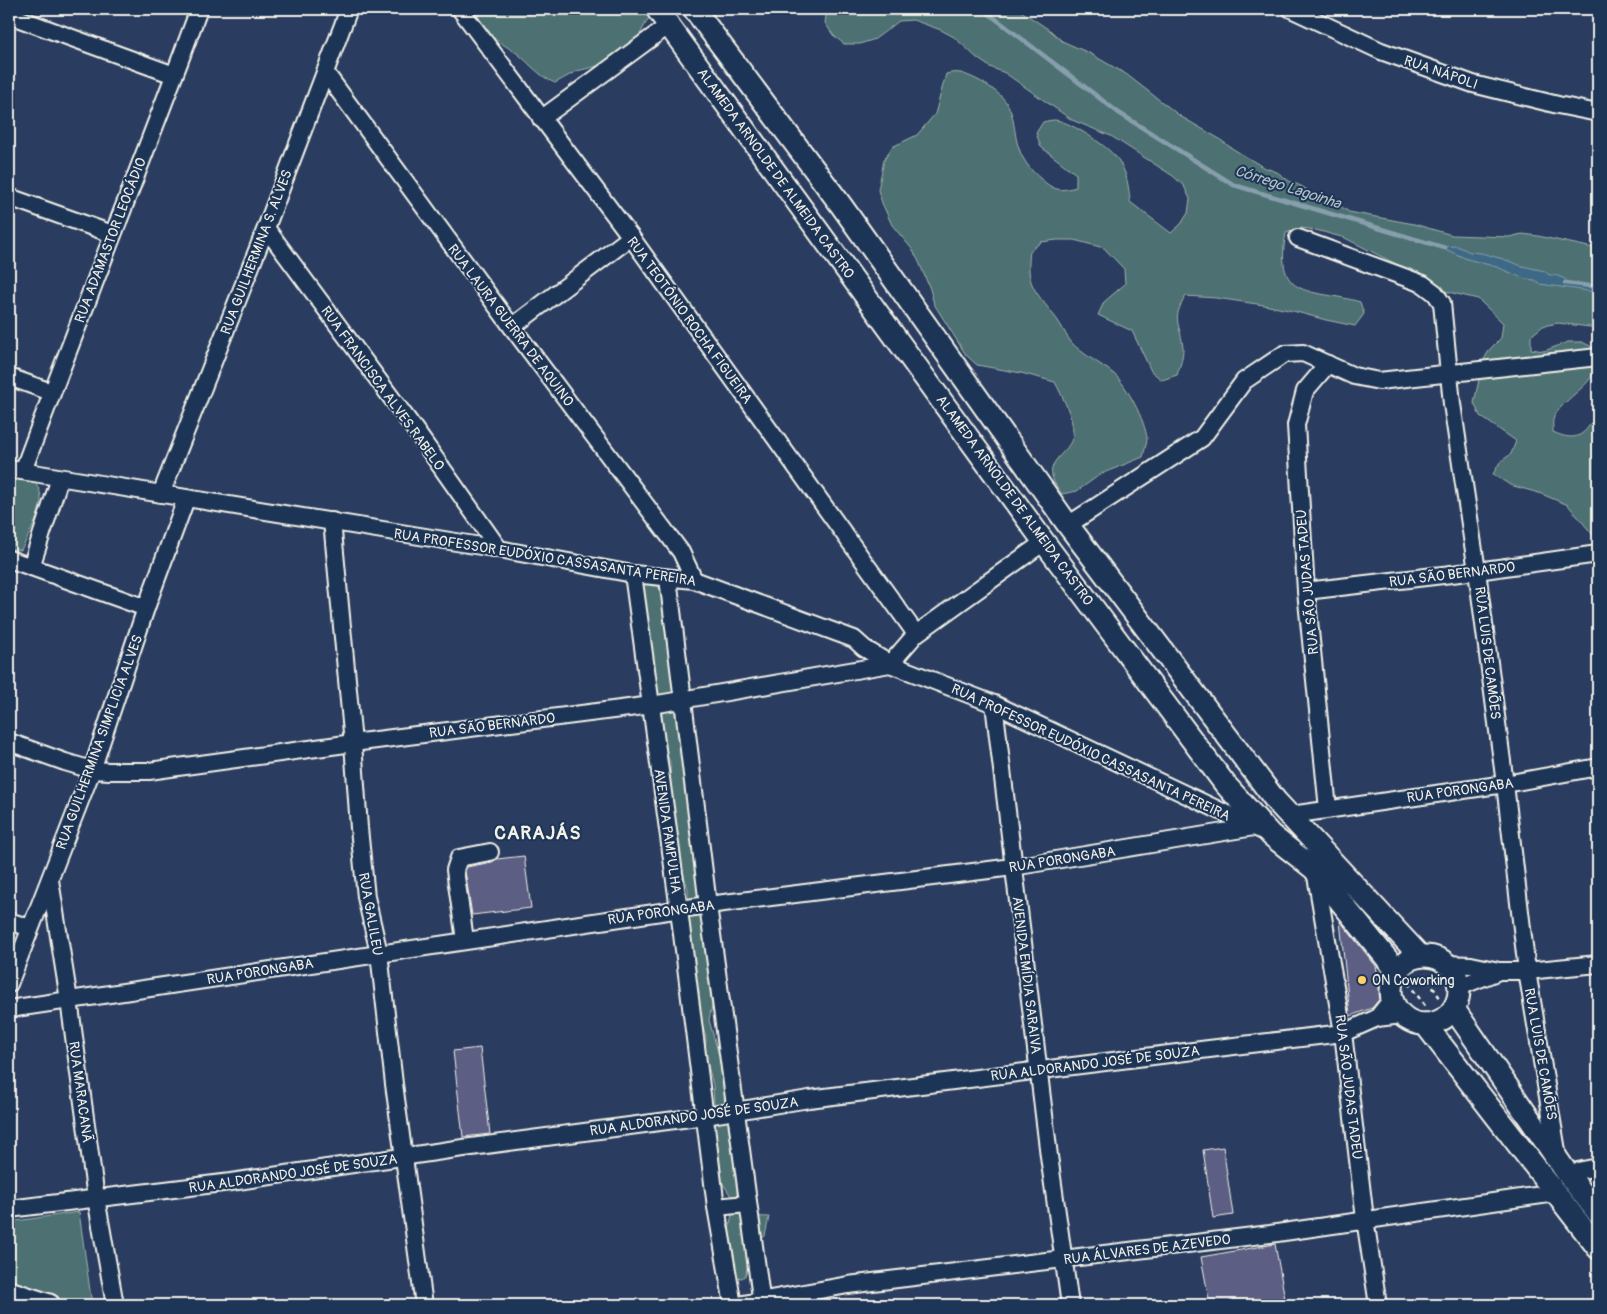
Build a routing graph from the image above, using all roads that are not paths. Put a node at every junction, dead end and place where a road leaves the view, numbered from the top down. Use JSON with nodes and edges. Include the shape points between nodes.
{"nodes":[{"id":1,"x":198,"y":9,"type":"edge"},
{"id":2,"x":349,"y":9,"type":"edge"},
{"id":3,"x":460,"y":9,"type":"edge"},
{"id":4,"x":694,"y":9,"type":"edge"},
{"id":5,"x":1291,"y":9,"type":"edge"},
{"id":6,"x":9,"y":14,"type":"edge"},
{"id":7,"x":663,"y":17,"type":"edge"},
{"id":8,"x":325,"y":72,"type":"junction"},
{"id":9,"x":174,"y":75,"type":"junction"},
{"id":10,"x":1598,"y":113,"type":"edge"},
{"id":11,"x":541,"y":119,"type":"junction"},
{"id":12,"x":9,"y":196,"type":"edge"},
{"id":13,"x":266,"y":228,"type":"junction"},
{"id":14,"x":112,"y":234,"type":"junction"},
{"id":15,"x":631,"y":237,"type":"junction"},
{"id":16,"x":1298,"y":238,"type":"dead end"},
{"id":17,"x":512,"y":327,"type":"junction"},
{"id":18,"x":1598,"y":357,"type":"edge"},
{"id":19,"x":1328,"y":364,"type":"junction"},
{"id":20,"x":1449,"y":373,"type":"junction"},
{"id":21,"x":9,"y":376,"type":"edge"},
{"id":22,"x":965,"y":380,"type":"junction"},
{"id":23,"x":51,"y":392,"type":"junction"},
{"id":24,"x":940,"y":399,"type":"junction"},
{"id":25,"x":16,"y":470,"type":"edge"},
{"id":26,"x":60,"y":478,"type":"junction"},
{"id":27,"x":161,"y":494,"type":"junction"},
{"id":28,"x":186,"y":499,"type":"junction"},
{"id":29,"x":332,"y":522,"type":"junction"},
{"id":30,"x":1068,"y":524,"type":"junction"},
{"id":31,"x":1044,"y":542,"type":"junction"},
{"id":32,"x":499,"y":549,"type":"junction"},
{"id":33,"x":1598,"y":554,"type":"edge"},
{"id":34,"x":9,"y":559,"type":"edge"},
{"id":35,"x":31,"y":567,"type":"junction"},
{"id":36,"x":1477,"y":571,"type":"junction"},
{"id":37,"x":633,"y":574,"type":"junction"},
{"id":38,"x":668,"y":578,"type":"junction"},
{"id":39,"x":694,"y":580,"type":"junction"},
{"id":40,"x":1306,"y":591,"type":"junction"},
{"id":41,"x":146,"y":608,"type":"junction"},
{"id":42,"x":916,"y":634,"type":"junction"},
{"id":43,"x":890,"y":664,"type":"junction"},
{"id":44,"x":683,"y":701,"type":"junction"},
{"id":45,"x":994,"y":704,"type":"junction"},
{"id":46,"x":652,"y":705,"type":"junction"},
{"id":47,"x":9,"y":742,"type":"edge"},
{"id":48,"x":353,"y":743,"type":"junction"},
{"id":49,"x":1598,"y":767,"type":"edge"},
{"id":50,"x":92,"y":770,"type":"junction"},
{"id":51,"x":1505,"y":784,"type":"junction"},
{"id":52,"x":1328,"y":808,"type":"junction"},
{"id":53,"x":1291,"y":815,"type":"junction"},
{"id":54,"x":1262,"y":831,"type":"junction"},
{"id":55,"x":490,"y":852,"type":"dead end"},
{"id":56,"x":1013,"y":867,"type":"junction"},
{"id":57,"x":1314,"y":869,"type":"junction"},
{"id":58,"x":49,"y":879,"type":"junction"},
{"id":59,"x":708,"y":905,"type":"junction"},
{"id":60,"x":679,"y":910,"type":"junction"},
{"id":61,"x":9,"y":921,"type":"edge"},
{"id":62,"x":30,"y":928,"type":"junction"},
{"id":63,"x":465,"y":940,"type":"junction"},
{"id":64,"x":379,"y":953,"type":"junction"},
{"id":65,"x":1420,"y":956,"type":"junction"},
{"id":66,"x":1446,"y":964,"type":"junction"},
{"id":67,"x":1598,"y":964,"type":"edge"},
{"id":68,"x":1499,"y":971,"type":"junction"},
{"id":69,"x":1527,"y":971,"type":"junction"},
{"id":70,"x":1397,"y":972,"type":"junction"},
{"id":71,"x":9,"y":984,"type":"edge"},
{"id":72,"x":1459,"y":987,"type":"junction"},
{"id":73,"x":69,"y":1000,"type":"junction"},
{"id":74,"x":1397,"y":1007,"type":"junction"},
{"id":75,"x":9,"y":1009,"type":"edge"},
{"id":76,"x":1454,"y":1009,"type":"junction"},
{"id":77,"x":1426,"y":1024,"type":"junction"},
{"id":78,"x":1343,"y":1033,"type":"junction"},
{"id":79,"x":1039,"y":1071,"type":"junction"},
{"id":80,"x":735,"y":1111,"type":"junction"},
{"id":81,"x":705,"y":1116,"type":"junction"},
{"id":82,"x":404,"y":1157,"type":"junction"},
{"id":83,"x":1563,"y":1167,"type":"junction"},
{"id":84,"x":1598,"y":1167,"type":"edge"},
{"id":85,"x":1556,"y":1193,"type":"junction"},
{"id":86,"x":96,"y":1198,"type":"junction"},
{"id":87,"x":747,"y":1204,"type":"junction"},
{"id":88,"x":716,"y":1208,"type":"junction"},
{"id":89,"x":9,"y":1209,"type":"edge"},
{"id":90,"x":1598,"y":1213,"type":"edge"},
{"id":91,"x":1365,"y":1219,"type":"junction"},
{"id":92,"x":1598,"y":1248,"type":"edge"},
{"id":93,"x":1064,"y":1260,"type":"junction"},
{"id":94,"x":9,"y":1292,"type":"edge"},
{"id":95,"x":761,"y":1304,"type":"edge"},
{"id":96,"x":49,"y":1305,"type":"edge"},
{"id":97,"x":115,"y":1305,"type":"edge"},
{"id":98,"x":424,"y":1305,"type":"edge"},
{"id":99,"x":733,"y":1305,"type":"edge"},
{"id":100,"x":738,"y":1305,"type":"edge"},
{"id":101,"x":1070,"y":1305,"type":"edge"},
{"id":102,"x":1378,"y":1305,"type":"edge"}],
"edges":[{"from":1,"to":9,"type":"street","name":"RUA ADAMASTOR LEOCÁDIO"},
{"from":2,"to":8,"type":"street","name":"RUA GUILHERMINA S. ALVES"},
{"from":3,"to":11,"type":"street","name":"RUA TEOTÔNIO ROCHA FIGUEIRA"},
{"from":4,"to":22,"type":"main road","name":"ALAMEDA ARNOLDE DE ALMEIDA CASTRO","via":[[841,205]]},
{"from":5,"to":10,"type":"street","name":"RUA NÁPOLI","via":[[1381,51],[1473,84]]},
{"from":6,"to":9,"type":"street"},
{"from":7,"to":11,"type":"street"},
{"from":7,"to":24,"type":"main road","name":"ALAMEDA ARNOLDE DE ALMEIDA CASTRO"},
{"from":8,"to":13,"type":"street","name":"RUA GUILHERMINA S. ALVES"},
{"from":8,"to":17,"type":"street","name":"RUA LAURA GUERRA DE AQUINO"},
{"from":9,"to":14,"type":"street","name":"RUA ADAMASTOR LEOCÁDIO"},
{"from":11,"to":15,"type":"street","name":"RUA TEOTÔNIO ROCHA FIGUEIRA"},
{"from":12,"to":14,"type":"street"},
{"from":13,"to":27,"type":"street","name":"RUA GUILHERMINA S. ALVES"},
{"from":13,"to":32,"type":"street","name":"RUA FRANCISCA ALVES RABELO"},
{"from":14,"to":23,"type":"street","name":"RUA ADAMASTOR LEOCÁDIO"},
{"from":15,"to":17,"type":"street"},
{"from":15,"to":42,"type":"street","name":"RUA TEOTÔNIO ROCHA FIGUEIRA"},
{"from":16,"to":20,"type":"street","name":"RUA LUIS DE CAMÕES","via":[[1423,284],[1435,293],[1442,303]]},
{"from":17,"to":39,"type":"street","name":"RUA LAURA GUERRA DE AQUINO","via":[[681,552]]},
{"from":18,"to":20,"type":"street"},
{"from":19,"to":20,"type":"street","via":[[1354,376],[1380,381]]},
{"from":19,"to":30,"type":"street","via":[[1303,353],[1284,354],[1244,381],[1202,438]]},
{"from":19,"to":40,"type":"street","name":"RUA SÃO JUDAS TADEU","via":[[1305,391],[1296,425]]},
{"from":20,"to":36,"type":"street","name":"RUA LUIS DE CAMÕES"},
{"from":21,"to":23,"type":"street"},
{"from":22,"to":24,"type":"main road"},
{"from":22,"to":30,"type":"main road","name":"ALAMEDA ARNOLDE DE ALMEIDA CASTRO"},
{"from":23,"to":25,"type":"street","name":"RUA ADAMASTOR LEOCÁDIO"},
{"from":24,"to":31,"type":"main road","name":"ALAMEDA ARNOLDE DE ALMEIDA CASTRO"},
{"from":25,"to":26,"type":"street","name":"RUA PROFESSOR EUDÓXIO CASSASANTA PEREIRA"},
{"from":26,"to":27,"type":"street","name":"RUA PROFESSOR EUDÓXIO CASSASANTA PEREIRA"},
{"from":26,"to":35,"type":"street"},
{"from":27,"to":28,"type":"street","name":"RUA PROFESSOR EUDÓXIO CASSASANTA PEREIRA"},
{"from":28,"to":29,"type":"street","name":"RUA PROFESSOR EUDÓXIO CASSASANTA PEREIRA"},
{"from":28,"to":41,"type":"street","name":"RUA GUILHERMINA SIMPLICIA ALVES"},
{"from":29,"to":32,"type":"street","name":"RUA PROFESSOR EUDÓXIO CASSASANTA PEREIRA"},
{"from":29,"to":48,"type":"street","name":"RUA GALILEU"},
{"from":30,"to":53,"type":"main road","name":"ALAMEDA ARNOLDE DE ALMEIDA CASTRO","via":[[1276,801]]},
{"from":31,"to":42,"type":"street"},
{"from":31,"to":54,"type":"main road","name":"ALAMEDA ARNOLDE DE ALMEIDA CASTRO"},
{"from":32,"to":37,"type":"street","name":"RUA PROFESSOR EUDÓXIO CASSASANTA PEREIRA"},
{"from":33,"to":36,"type":"street","name":"RUA SÃO BERNARDO"},
{"from":34,"to":35,"type":"street"},
{"from":35,"to":41,"type":"street"},
{"from":36,"to":40,"type":"street","name":"RUA SÃO BERNARDO"},
{"from":36,"to":51,"type":"street","name":"RUA LUIS DE CAMÕES"},
{"from":37,"to":38,"type":"street","name":"RUA PROFESSOR EUDÓXIO CASSASANTA PEREIRA"},
{"from":37,"to":46,"type":"street","name":"AVENIDA PAMPULHA"},
{"from":38,"to":39,"type":"street","name":"RUA PROFESSOR EUDÓXIO CASSASANTA PEREIRA"},
{"from":38,"to":44,"type":"street"},
{"from":39,"to":43,"type":"street","name":"RUA PROFESSOR EUDÓXIO CASSASANTA PEREIRA","via":[[854,639]]},
{"from":40,"to":52,"type":"street","name":"RUA SÃO JUDAS TADEU"},
{"from":41,"to":50,"type":"street","name":"RUA GUILHERMINA SIMPLICIA ALVES"},
{"from":42,"to":43,"type":"street"},
{"from":43,"to":44,"type":"street","name":"RUA SÃO BERNARDO"},
{"from":43,"to":45,"type":"street","name":"RUA PROFESSOR EUDÓXIO CASSASANTA PEREIRA"},
{"from":44,"to":46,"type":"street","name":"RUA SÃO BERNARDO"},
{"from":44,"to":59,"type":"street"},
{"from":45,"to":54,"type":"street","name":"RUA PROFESSOR EUDÓXIO CASSASANTA PEREIRA"},
{"from":45,"to":56,"type":"street","name":"AVENIDA EMÍDIA SARAIVA"},
{"from":46,"to":48,"type":"street","name":"RUA SÃO BERNARDO"},
{"from":46,"to":60,"type":"street","name":"AVENIDA PAMPULHA"},
{"from":47,"to":50,"type":"street","name":"RUA SÃO BERNARDO"},
{"from":48,"to":50,"type":"street","name":"RUA SÃO BERNARDO","via":[[149,771]]},
{"from":48,"to":64,"type":"street","name":"RUA GALILEU","via":[[366,898]]},
{"from":49,"to":51,"type":"street","name":"RUA PORONGABA"},
{"from":50,"to":58,"type":"street","name":"RUA GUILHERMINA SIMPLICIA ALVES"},
{"from":51,"to":52,"type":"street","name":"RUA PORONGABA"},
{"from":51,"to":69,"type":"street","name":"RUA LUIS DE CAMÕES"},
{"from":52,"to":53,"type":"street","name":"RUA PORONGABA"},
{"from":53,"to":65,"type":"main road","name":"ALAMEDA ARNOLDE DE ALMEIDA CASTRO"},
{"from":54,"to":56,"type":"street","name":"RUA PORONGABA"},
{"from":54,"to":57,"type":"main road","name":"ALAMEDA ARNOLDE DE ALMEIDA CASTRO"},
{"from":55,"to":63,"type":"street","via":[[459,858],[455,870]]},
{"from":56,"to":59,"type":"street","name":"RUA PORONGABA"},
{"from":56,"to":79,"type":"street","name":"AVENIDA EMÍDIA SARAIVA"},
{"from":57,"to":70,"type":"main road","name":"ALAMEDA ARNOLDE DE ALMEIDA CASTRO"},
{"from":57,"to":78,"type":"street","name":"RUA SÃO JUDAS TADEU"},
{"from":58,"to":62,"type":"street","name":"RUA GUILHERMINA SIMPLICIA ALVES"},
{"from":58,"to":73,"type":"street","name":"RUA MARACANÃ"},
{"from":59,"to":60,"type":"street","name":"RUA PORONGABA"},
{"from":59,"to":80,"type":"street"},
{"from":60,"to":63,"type":"street","name":"RUA PORONGABA"},
{"from":60,"to":81,"type":"street","name":"AVENIDA PAMPULHA"},
{"from":61,"to":62,"type":"street"},
{"from":62,"to":71,"type":"street","name":"RUA GUILHERMINA SIMPLICIA ALVES"},
{"from":63,"to":64,"type":"street","name":"RUA PORONGABA"},
{"from":64,"to":73,"type":"street","name":"RUA PORONGABA"},
{"from":64,"to":82,"type":"street","name":"RUA GALILEU"},
{"from":65,"to":66,"type":"main road","via":[[1442,960]]},
{"from":65,"to":70,"type":"main road","via":[[1409,960]]},
{"from":66,"to":68,"type":"street"},
{"from":66,"to":72,"type":"main road"},
{"from":67,"to":69,"type":"street"},
{"from":68,"to":69,"type":"street"},
{"from":68,"to":72,"type":"street"},
{"from":69,"to":83,"type":"street","name":"RUA LUIS DE CAMÕES"},
{"from":70,"to":74,"type":"main road","via":[[1391,987]]},
{"from":72,"to":76,"type":"main road"},
{"from":73,"to":75,"type":"street","name":"RUA PORONGABA"},
{"from":73,"to":86,"type":"street","name":"RUA MARACANÃ"},
{"from":74,"to":77,"type":"main road","via":[[1414,1022]]},
{"from":74,"to":78,"type":"street","name":"RUA ALDORANDO JOSÉ DE SOUZA"},
{"from":76,"to":77,"type":"main road","via":[[1437,1022]]},
{"from":76,"to":83,"type":"main road"},
{"from":77,"to":85,"type":"main road"},
{"from":78,"to":79,"type":"street","name":"RUA ALDORANDO JOSÉ DE SOUZA"},
{"from":78,"to":91,"type":"street","name":"RUA SÃO JUDAS TADEU"},
{"from":79,"to":80,"type":"street","name":"RUA ALDORANDO JOSÉ DE SOUZA"},
{"from":79,"to":93,"type":"street","name":"AVENIDA EMÍDIA SARAIVA"},
{"from":80,"to":81,"type":"street","name":"RUA ALDORANDO JOSÉ DE SOUZA"},
{"from":80,"to":87,"type":"street"},
{"from":81,"to":82,"type":"street","name":"RUA ALDORANDO JOSÉ DE SOUZA"},
{"from":81,"to":88,"type":"street","name":"AVENIDA PAMPULHA"},
{"from":82,"to":86,"type":"street","name":"RUA ALDORANDO JOSÉ DE SOUZA"},
{"from":82,"to":98,"type":"street","name":"RUA GALILEU"},
{"from":83,"to":84,"type":"street"},
{"from":83,"to":90,"type":"main road"},
{"from":85,"to":91,"type":"street","name":"RUA ÁLVARES DE AZEVEDO"},
{"from":85,"to":92,"type":"main road"},
{"from":86,"to":89,"type":"street","name":"RUA ALDORANDO JOSÉ DE SOUZA"},
{"from":86,"to":97,"type":"street","name":"RUA MARACANÃ"},
{"from":87,"to":88,"type":"street"},
{"from":87,"to":95,"type":"street"},
{"from":88,"to":99,"type":"street","name":"AVENIDA PAMPULHA"},
{"from":91,"to":93,"type":"street","name":"RUA ÁLVARES DE AZEVEDO"},
{"from":91,"to":102,"type":"street","name":"RUA SÃO JUDAS TADEU"},
{"from":93,"to":95,"type":"street","name":"RUA ÁLVARES DE AZEVEDO","via":[[848,1285]]},
{"from":93,"to":101,"type":"street","name":"AVENIDA EMÍDIA SARAIVA"},
{"from":94,"to":96,"type":"main road"},
{"from":95,"to":100,"type":"street","name":"RUA ÁLVARES DE AZEVEDO"}]}
